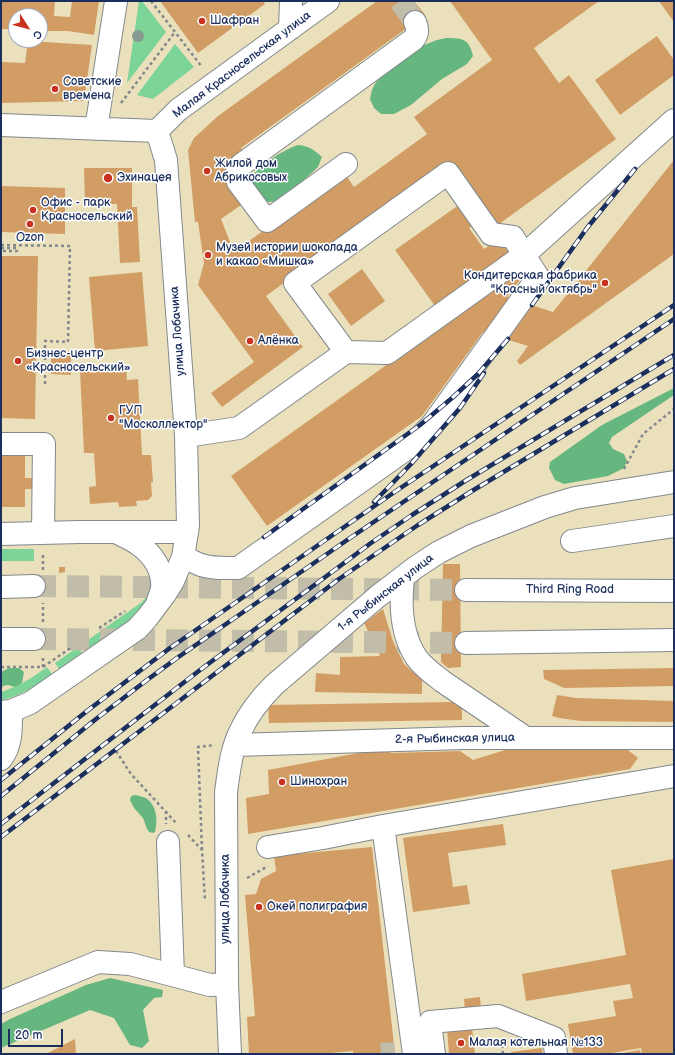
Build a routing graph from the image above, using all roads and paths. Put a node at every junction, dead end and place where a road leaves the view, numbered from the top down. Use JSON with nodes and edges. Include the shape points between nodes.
{"nodes":[{"id":1,"x":116,"y":1,"type":"edge"},
{"id":2,"x":151,"y":1,"type":"edge"},
{"id":3,"x":291,"y":1,"type":"edge"},
{"id":4,"x":328,"y":1,"type":"edge"},
{"id":5,"x":415,"y":22,"type":"tunnel mouth"},
{"id":6,"x":290,"y":29,"type":"junction"},
{"id":7,"x":175,"y":32,"type":"junction"},
{"id":8,"x":202,"y":67,"type":"dead end"},
{"id":9,"x":120,"y":104,"type":"dead end"},
{"id":10,"x":674,"y":120,"type":"edge"},
{"id":11,"x":1,"y":125,"type":"edge"},
{"id":12,"x":96,"y":129,"type":"junction"},
{"id":13,"x":157,"y":131,"type":"junction"},
{"id":14,"x":346,"y":164,"type":"dead end"},
{"id":15,"x":1,"y":246,"type":"edge"},
{"id":16,"x":1,"y":251,"type":"edge"},
{"id":17,"x":524,"y":255,"type":"junction"},
{"id":18,"x":346,"y":352,"type":"junction"},
{"id":19,"x":45,"y":388,"type":"dead end"},
{"id":20,"x":674,"y":409,"type":"edge"},
{"id":21,"x":186,"y":436,"type":"junction"},
{"id":22,"x":1,"y":444,"type":"edge"},
{"id":23,"x":620,"y":475,"type":"dead end"},
{"id":24,"x":674,"y":482,"type":"edge"},
{"id":25,"x":674,"y":526,"type":"edge"},
{"id":26,"x":115,"y":532,"type":"junction"},
{"id":27,"x":187,"y":532,"type":"junction"},
{"id":28,"x":1,"y":534,"type":"edge"},
{"id":29,"x":572,"y":541,"type":"dead end"},
{"id":30,"x":43,"y":542,"type":"junction"},
{"id":31,"x":183,"y":556,"type":"junction"},
{"id":32,"x":403,"y":578,"type":"junction"},
{"id":33,"x":40,"y":586,"type":"junction"},
{"id":34,"x":1,"y":587,"type":"edge"},
{"id":35,"x":466,"y":590,"type":"tunnel mouth"},
{"id":36,"x":674,"y":591,"type":"edge"},
{"id":37,"x":157,"y":606,"type":"junction"},
{"id":38,"x":128,"y":608,"type":"dead end"},
{"id":39,"x":98,"y":629,"type":"dead end"},
{"id":40,"x":1,"y":639,"type":"edge"},
{"id":41,"x":40,"y":640,"type":"junction"},
{"id":42,"x":674,"y":640,"type":"edge"},
{"id":43,"x":466,"y":643,"type":"tunnel mouth"},
{"id":44,"x":74,"y":646,"type":"dead end"},
{"id":45,"x":1,"y":667,"type":"edge"},
{"id":46,"x":43,"y":667,"type":"junction"},
{"id":47,"x":6,"y":711,"type":"edge"},
{"id":48,"x":526,"y":738,"type":"junction"},
{"id":49,"x":674,"y":738,"type":"edge"},
{"id":50,"x":235,"y":745,"type":"junction"},
{"id":51,"x":198,"y":747,"type":"dead end"},
{"id":52,"x":1,"y":759,"type":"edge"},
{"id":53,"x":674,"y":776,"type":"edge"},
{"id":54,"x":382,"y":826,"type":"junction"},
{"id":55,"x":168,"y":842,"type":"dead end"},
{"id":56,"x":268,"y":847,"type":"dead end"},
{"id":57,"x":202,"y":850,"type":"dead end"},
{"id":58,"x":173,"y":975,"type":"junction"},
{"id":59,"x":227,"y":984,"type":"junction"},
{"id":60,"x":1,"y":1002,"type":"edge"},
{"id":61,"x":230,"y":1054,"type":"edge"},
{"id":62,"x":406,"y":1054,"type":"edge"},
{"id":63,"x":426,"y":1054,"type":"edge"},
{"id":64,"x":434,"y":1054,"type":"edge"},
{"id":65,"x":556,"y":1054,"type":"edge"}],
"edges":[{"from":1,"to":12,"type":"street"},
{"from":2,"to":7,"type":"path"},
{"from":3,"to":6,"type":"street"},
{"from":4,"to":6,"type":"street","name":"Малая Красносельская улица"},
{"from":5,"to":14,"type":"street","via":[[418,28],[414,39],[241,165],[236,170],[236,176],[267,221]]},
{"from":6,"to":13,"type":"street","name":"Малая Красносельская улица","via":[[178,110]]},
{"from":7,"to":8,"type":"path"},
{"from":7,"to":9,"type":"path"},
{"from":10,"to":17,"type":"street"},
{"from":11,"to":12,"type":"street"},
{"from":12,"to":13,"type":"street"},
{"from":13,"to":21,"type":"street","name":"улица Лобачика","via":[[166,160]]},
{"from":15,"to":16,"type":"path","via":[[17,248],[17,251]]},
{"from":15,"to":19,"type":"path","via":[[70,246],[68,342],[45,341]]},
{"from":17,"to":18,"type":"street","via":[[387,353]]},
{"from":17,"to":18,"type":"street","via":[[513,237],[491,234],[448,173],[296,283]]},
{"from":17,"to":31,"type":"street","via":[[538,277],[432,425],[412,445],[238,568],[212,568]]},
{"from":18,"to":21,"type":"street","via":[[239,428]]},
{"from":20,"to":23,"type":"path","via":[[643,434]]},
{"from":21,"to":27,"type":"street","name":"улица Лобачика"},
{"from":22,"to":30,"type":"street","via":[[44,444]]},
{"from":24,"to":32,"type":"street","name":"1-я Рыбинская улица","via":[[575,498],[545,507],[471,536],[439,552]]},
{"from":25,"to":29,"type":"street"},
{"from":26,"to":27,"type":"street"},
{"from":26,"to":30,"type":"street"},
{"from":26,"to":37,"type":"street","via":[[138,544],[159,567],[162,589]]},
{"from":27,"to":31,"type":"street","name":"улица Лобачика"},
{"from":28,"to":30,"type":"street"},
{"from":30,"to":33,"type":"path"},
{"from":31,"to":37,"type":"street","name":"улица Лобачика","via":[[173,581]]},
{"from":32,"to":48,"type":"street","via":[[401,596],[405,629],[416,656],[429,671]]},
{"from":32,"to":50,"type":"street","name":"1-я Рыбинская улица","via":[[274,685],[260,700],[241,730]]},
{"from":33,"to":34,"type":"street"},
{"from":33,"to":41,"type":"path"},
{"from":35,"to":36,"type":"street","name":"Third Ring Road"},
{"from":37,"to":47,"type":"street","name":"улица Лобачика","via":[[136,629],[30,702]]},
{"from":38,"to":39,"type":"path"},
{"from":40,"to":41,"type":"street"},
{"from":41,"to":46,"type":"path"},
{"from":42,"to":43,"type":"street"},
{"from":44,"to":46,"type":"path"},
{"from":45,"to":46,"type":"path"},
{"from":47,"to":52,"type":"street","via":[[10,737],[8,748]]},
{"from":48,"to":49,"type":"street","name":"2-я Рыбинская улица"},
{"from":48,"to":50,"type":"street","name":"2-я Рыбинская улица"},
{"from":50,"to":59,"type":"street","name":"улица Лобачика","via":[[226,792]]},
{"from":51,"to":57,"type":"path"},
{"from":53,"to":54,"type":"street"},
{"from":54,"to":56,"type":"street"},
{"from":54,"to":62,"type":"street","via":[[398,998]]},
{"from":55,"to":58,"type":"street"},
{"from":58,"to":59,"type":"street","via":[[210,985]]},
{"from":58,"to":60,"type":"street","via":[[130,964],[98,962]]},
{"from":59,"to":61,"type":"street","name":"улица Лобачика"},
{"from":63,"to":64,"type":"street"},
{"from":64,"to":65,"type":"street","via":[[430,1022],[498,1016],[554,1038]]}]}
